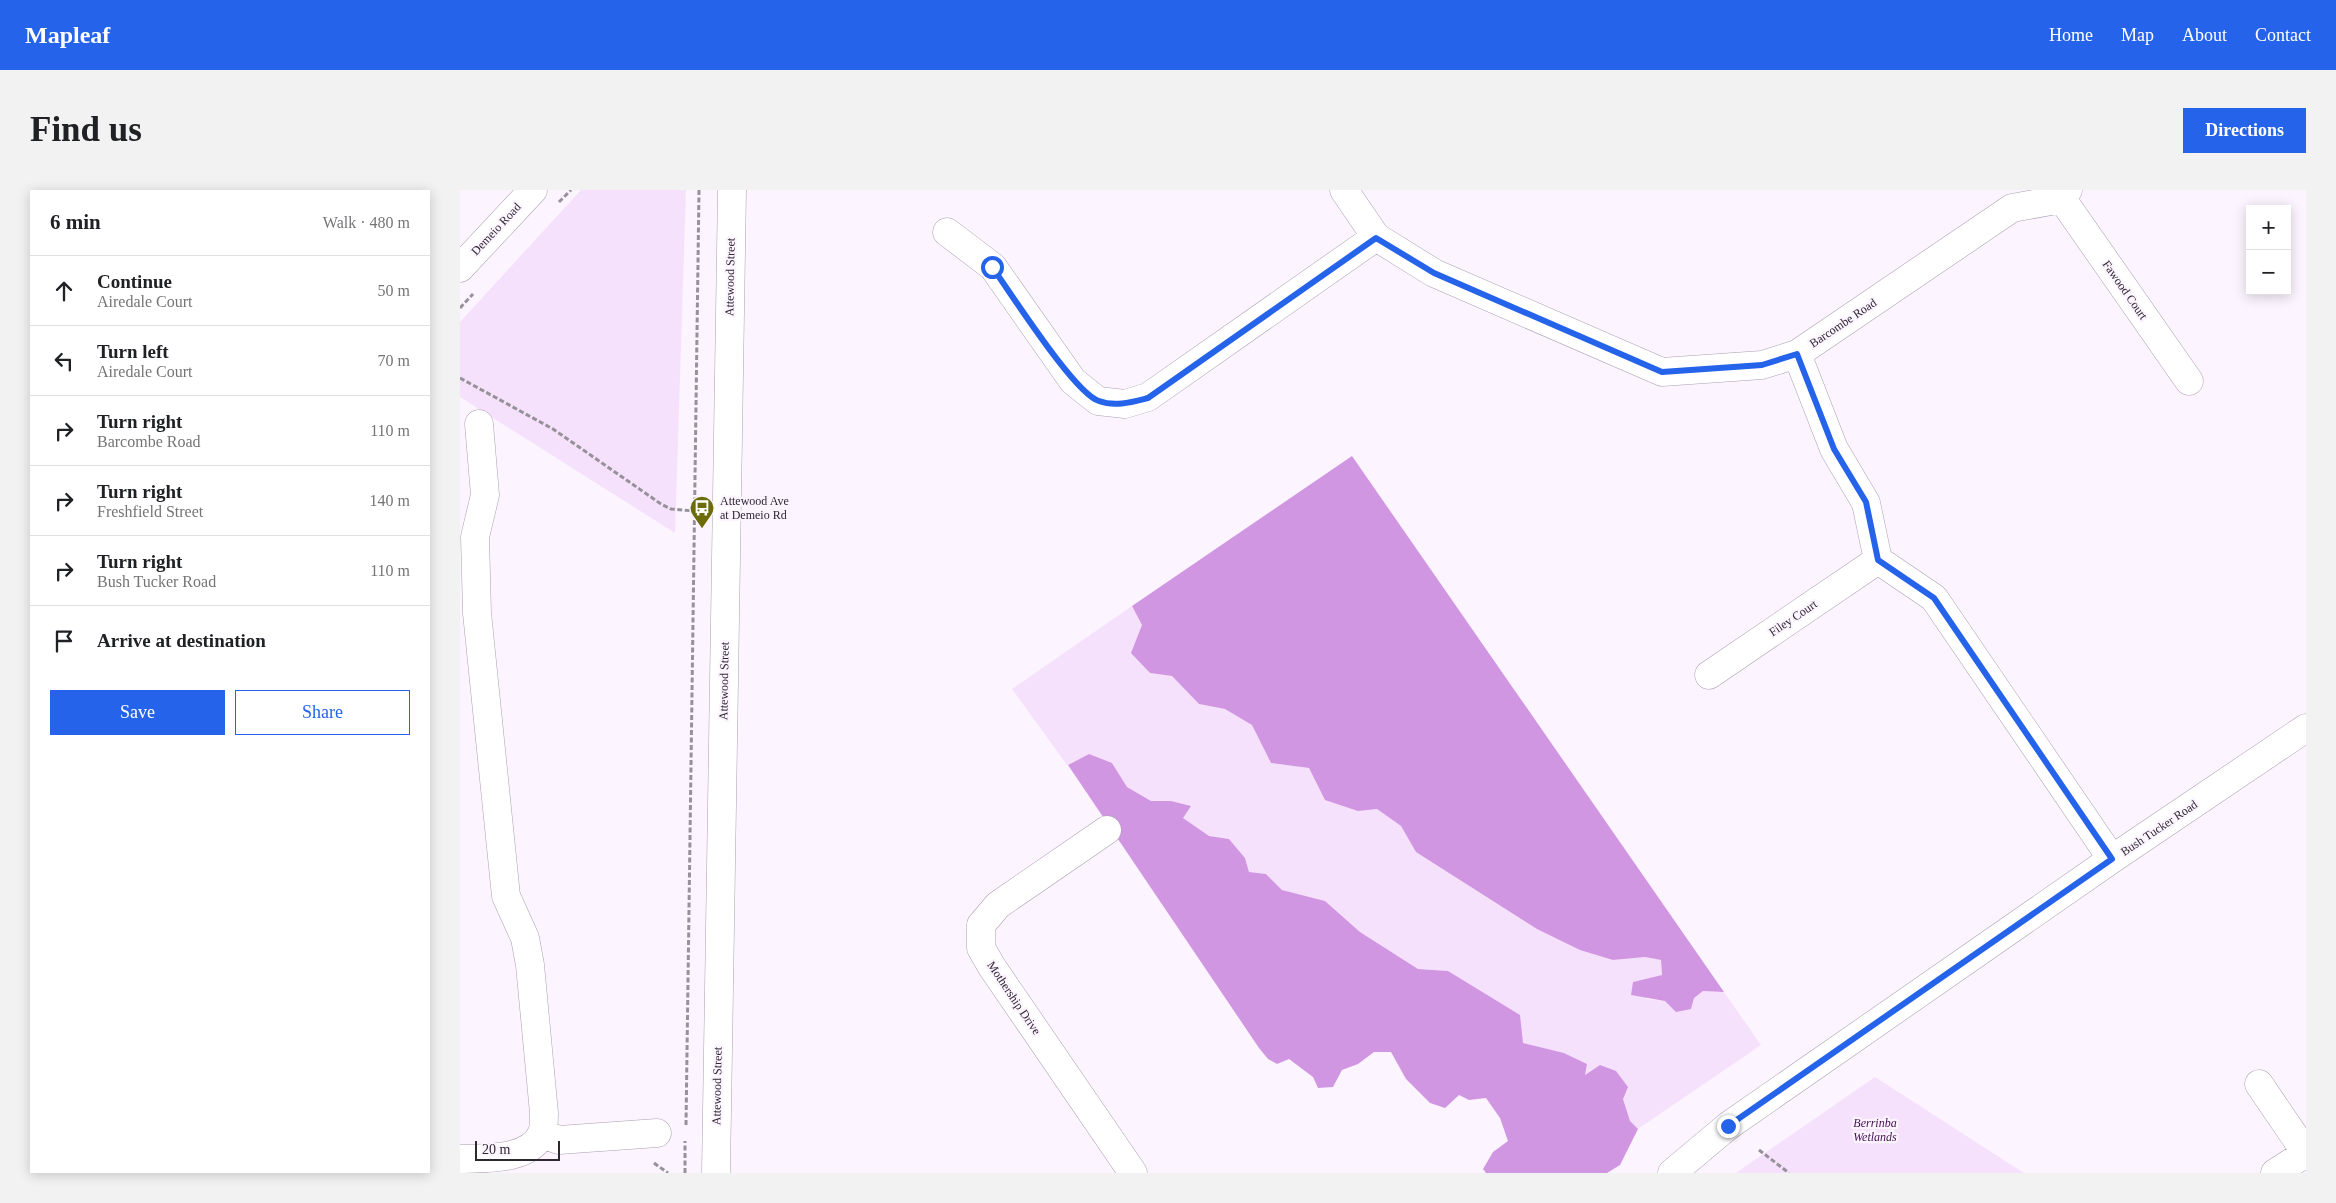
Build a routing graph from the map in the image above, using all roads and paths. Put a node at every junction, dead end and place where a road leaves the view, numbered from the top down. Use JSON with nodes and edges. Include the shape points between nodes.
{"nodes":[{"id":1,"x":532,"y":190,"type":"edge"},
{"id":2,"x":698,"y":190,"type":"edge"},
{"id":3,"x":732,"y":190,"type":"edge"},
{"id":4,"x":1344,"y":190,"type":"edge"},
{"id":5,"x":2065,"y":195,"type":"edge"},
{"id":6,"x":948,"y":232,"type":"dead end"},
{"id":7,"x":1376,"y":238,"type":"junction"},
{"id":8,"x":460,"y":268,"type":"edge"},
{"id":9,"x":1797,"y":354,"type":"junction"},
{"id":10,"x":460,"y":378,"type":"edge"},
{"id":11,"x":2189,"y":382,"type":"dead end"},
{"id":12,"x":478,"y":424,"type":"dead end"},
{"id":13,"x":694,"y":511,"type":"junction"},
{"id":14,"x":1878,"y":560,"type":"junction"},
{"id":15,"x":468,"y":613,"type":"edge"},
{"id":16,"x":1709,"y":675,"type":"dead end"},
{"id":17,"x":2306,"y":728,"type":"edge"},
{"id":18,"x":1107,"y":830,"type":"dead end"},
{"id":19,"x":2112,"y":859,"type":"junction"},
{"id":20,"x":2259,"y":1084,"type":"dead end"},
{"id":21,"x":657,"y":1133,"type":"dead end"},
{"id":22,"x":542,"y":1134,"type":"junction"},
{"id":23,"x":1760,"y":1150,"type":"dead end"},
{"id":24,"x":2306,"y":1153,"type":"edge"},
{"id":25,"x":460,"y":1159,"type":"edge"},
{"id":26,"x":685,"y":1173,"type":"edge"},
{"id":27,"x":716,"y":1173,"type":"edge"},
{"id":28,"x":1134,"y":1173,"type":"edge"},
{"id":29,"x":1672,"y":1173,"type":"edge"},
{"id":30,"x":1790,"y":1173,"type":"edge"},
{"id":31,"x":2275,"y":1173,"type":"edge"}],
"edges":[{"from":1,"to":8,"type":"street","name":"Demeio Road"},
{"from":2,"to":13,"type":"path"},
{"from":3,"to":27,"type":"street","name":"Attewood Street"},
{"from":4,"to":7,"type":"street","name":"Barcombe Road"},
{"from":5,"to":9,"type":"street","name":"Barcombe Road","via":[[2012,208]]},
{"from":5,"to":11,"type":"street","name":"Fawood Court"},
{"from":6,"to":7,"type":"street","via":[[992,267],[1074,381],[1098,401],[1125,404],[1148,398]]},
{"from":7,"to":9,"type":"street","name":"Barcombe Road","via":[[1434,273],[1662,372],[1762,365]]},
{"from":9,"to":14,"type":"street","via":[[1834,449],[1866,502]]},
{"from":10,"to":13,"type":"path","via":[[553,429],[661,504],[671,509]]},
{"from":12,"to":15,"type":"street","via":[[486,495],[475,537]]},
{"from":13,"to":26,"type":"path"},
{"from":14,"to":16,"type":"street","name":"Filey Court"},
{"from":14,"to":19,"type":"street","via":[[1934,598]]},
{"from":15,"to":22,"type":"street","via":[[506,896],[525,938],[530,964],[544,1114]]},
{"from":17,"to":19,"type":"street","name":"Bush Tucker Road"},
{"from":18,"to":28,"type":"street","name":"Mothership Drive","via":[[998,905],[981,925],[981,948]]},
{"from":19,"to":29,"type":"street","name":"Bush Tucker Road","via":[[1728,1126]]},
{"from":20,"to":24,"type":"street"},
{"from":21,"to":22,"type":"street","via":[[559,1140]]},
{"from":22,"to":25,"type":"street","via":[[528,1149],[507,1158]]},
{"from":23,"to":30,"type":"path"},
{"from":24,"to":31,"type":"street"}]}
